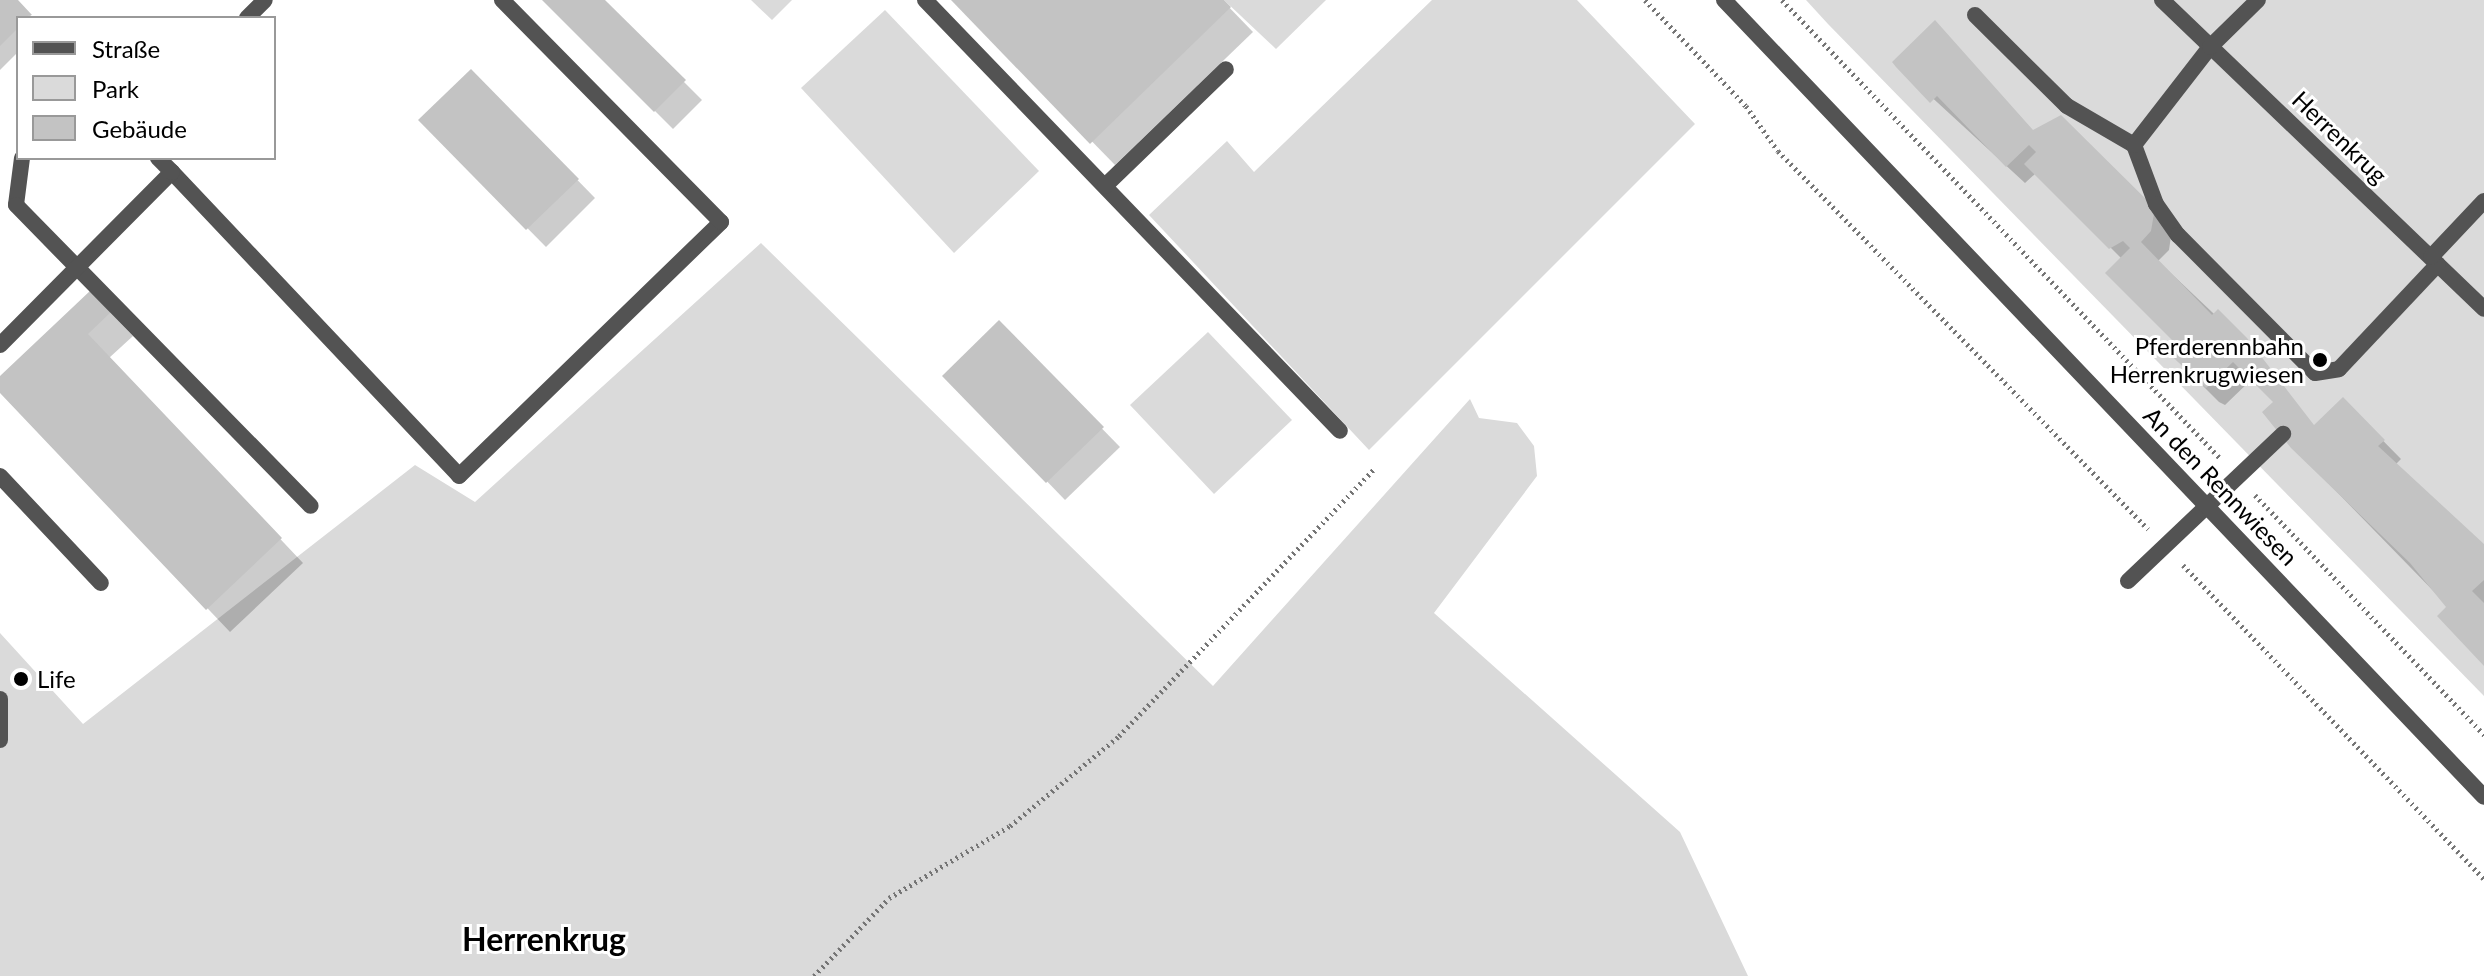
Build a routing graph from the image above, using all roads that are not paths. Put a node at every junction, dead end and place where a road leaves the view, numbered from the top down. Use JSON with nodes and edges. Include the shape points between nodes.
{"nodes":[{"id":1,"x":265,"y":0,"type":"edge"},
{"id":2,"x":502,"y":0,"type":"edge"},
{"id":3,"x":925,"y":0,"type":"edge"},
{"id":4,"x":1724,"y":0,"type":"edge"},
{"id":5,"x":2162,"y":0,"type":"edge"},
{"id":6,"x":2258,"y":0,"type":"edge"},
{"id":7,"x":1975,"y":15,"type":"dead end"},
{"id":8,"x":249,"y":16,"type":"edge"},
{"id":9,"x":2210,"y":47,"type":"junction"},
{"id":10,"x":1226,"y":69,"type":"dead end"},
{"id":11,"x":2134,"y":145,"type":"junction"},
{"id":12,"x":22,"y":160,"type":"edge"},
{"id":13,"x":160,"y":160,"type":"edge"},
{"id":14,"x":172,"y":172,"type":"junction"},
{"id":15,"x":1105,"y":186,"type":"junction"},
{"id":16,"x":2484,"y":201,"type":"edge"},
{"id":17,"x":2435,"y":260,"type":"junction"},
{"id":18,"x":79,"y":266,"type":"junction"},
{"id":19,"x":2484,"y":309,"type":"edge"},
{"id":20,"x":0,"y":345,"type":"edge"},
{"id":21,"x":1340,"y":431,"type":"dead end"},
{"id":22,"x":2283,"y":434,"type":"dead end"},
{"id":23,"x":0,"y":476,"type":"edge"},
{"id":24,"x":311,"y":506,"type":"dead end"},
{"id":25,"x":2208,"y":508,"type":"junction"},
{"id":26,"x":2128,"y":581,"type":"dead end"},
{"id":27,"x":101,"y":583,"type":"dead end"},
{"id":28,"x":0,"y":699,"type":"edge"},
{"id":29,"x":0,"y":740,"type":"edge"},
{"id":30,"x":2484,"y":797,"type":"edge"}],
"edges":[{"from":1,"to":8,"type":"street"},
{"from":2,"to":14,"type":"street","via":[[721,222],[459,476]]},
{"from":3,"to":15,"type":"street"},
{"from":4,"to":25,"type":"street","name":"An den Rennwiesen"},
{"from":5,"to":9,"type":"street","name":"Herrenkrug"},
{"from":6,"to":9,"type":"street"},
{"from":7,"to":11,"type":"street","via":[[2067,106]]},
{"from":9,"to":11,"type":"street"},
{"from":9,"to":17,"type":"street","name":"Herrenkrug"},
{"from":10,"to":15,"type":"street"},
{"from":11,"to":17,"type":"street","via":[[2156,204],[2178,235],[2315,373],[2339,369]]},
{"from":12,"to":18,"type":"street","via":[[16,205]]},
{"from":13,"to":14,"type":"street"},
{"from":14,"to":18,"type":"street"},
{"from":15,"to":21,"type":"street"},
{"from":16,"to":17,"type":"street"},
{"from":17,"to":19,"type":"street","name":"Herrenkrug"},
{"from":18,"to":20,"type":"street"},
{"from":18,"to":24,"type":"street"},
{"from":22,"to":25,"type":"street"},
{"from":23,"to":27,"type":"street"},
{"from":25,"to":26,"type":"street"},
{"from":25,"to":30,"type":"street","name":"An den Rennwiesen"},
{"from":28,"to":29,"type":"street"}]}
